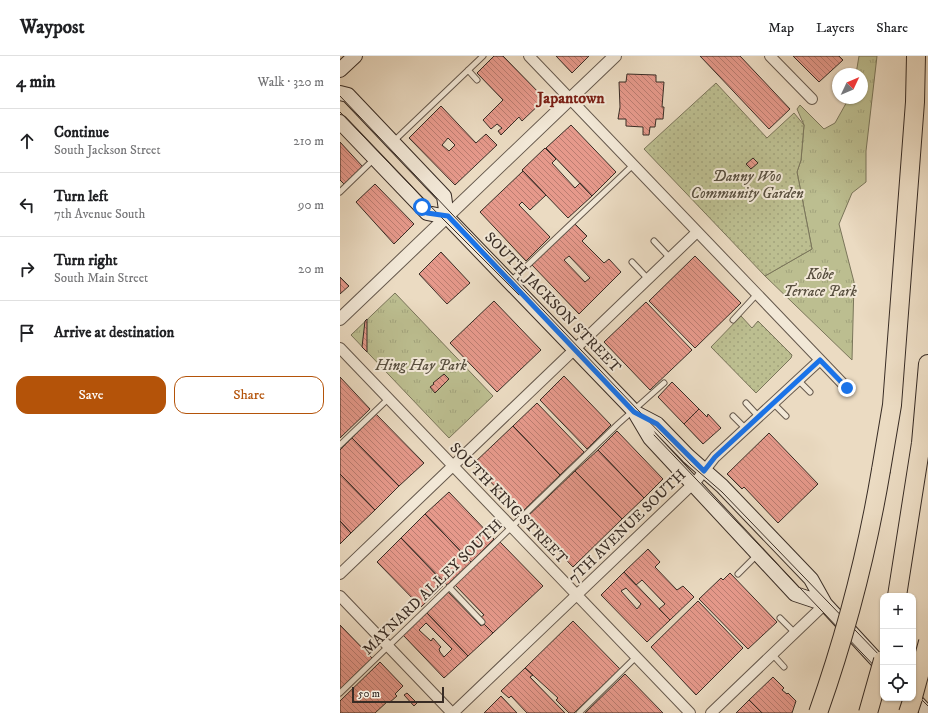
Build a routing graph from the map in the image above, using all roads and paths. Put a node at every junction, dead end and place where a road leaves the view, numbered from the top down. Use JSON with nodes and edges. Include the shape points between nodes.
{"nodes":[{"id":1,"x":355,"y":56,"type":"edge"},
{"id":2,"x":482,"y":56,"type":"edge"},
{"id":3,"x":529,"y":56,"type":"edge"},
{"id":4,"x":615,"y":56,"type":"edge"},
{"id":5,"x":770,"y":56,"type":"edge"},
{"id":6,"x":916,"y":56,"type":"edge"},
{"id":7,"x":921,"y":56,"type":"edge"},
{"id":8,"x":340,"y":70,"type":"edge"},
{"id":9,"x":468,"y":70,"type":"junction"},
{"id":10,"x":477,"y":80,"type":"dead end"},
{"id":11,"x":340,"y":93,"type":"edge"},
{"id":12,"x":570,"y":99,"type":"junction"},
{"id":13,"x":812,"y":99,"type":"dead end"},
{"id":14,"x":915,"y":102,"type":"junction"},
{"id":15,"x":340,"y":122,"type":"edge"},
{"id":16,"x":392,"y":142,"type":"junction"},
{"id":17,"x":375,"y":159,"type":"junction"},
{"id":18,"x":633,"y":165,"type":"junction"},
{"id":19,"x":340,"y":192,"type":"edge"},
{"id":20,"x":448,"y":216,"type":"junction"},
{"id":21,"x":697,"y":232,"type":"junction"},
{"id":22,"x":654,"y":241,"type":"dead end"},
{"id":23,"x":670,"y":258,"type":"junction"},
{"id":24,"x":632,"y":262,"type":"dead end"},
{"id":25,"x":648,"y":279,"type":"junction"},
{"id":26,"x":510,"y":282,"type":"junction"},
{"id":27,"x":757,"y":294,"type":"junction"},
{"id":28,"x":340,"y":319,"type":"edge"},
{"id":29,"x":732,"y":320,"type":"dead end"},
{"id":30,"x":340,"y":348,"type":"edge"},
{"id":31,"x":574,"y":349,"type":"junction"},
{"id":32,"x":820,"y":360,"type":"junction"},
{"id":33,"x":928,"y":364,"type":"edge"},
{"id":34,"x":798,"y":380,"type":"junction"},
{"id":35,"x":664,"y":383,"type":"dead end"},
{"id":36,"x":847,"y":388,"type":"dead end"},
{"id":37,"x":810,"y":392,"type":"dead end"},
{"id":38,"x":389,"y":398,"type":"junction"},
{"id":39,"x":746,"y":403,"type":"dead end"},
{"id":40,"x":774,"y":404,"type":"junction"},
{"id":41,"x":634,"y":412,"type":"junction"},
{"id":42,"x":733,"y":416,"type":"dead end"},
{"id":43,"x":786,"y":416,"type":"dead end"},
{"id":44,"x":758,"y":417,"type":"junction"},
{"id":45,"x":745,"y":428,"type":"junction"},
{"id":46,"x":340,"y":445,"type":"edge"},
{"id":47,"x":453,"y":466,"type":"junction"},
{"id":48,"x":704,"y":471,"type":"junction"},
{"id":49,"x":692,"y":484,"type":"junction"},
{"id":50,"x":512,"y":527,"type":"junction"},
{"id":51,"x":758,"y":554,"type":"junction"},
{"id":52,"x":340,"y":574,"type":"edge"},
{"id":53,"x":738,"y":574,"type":"dead end"},
{"id":54,"x":449,"y":587,"type":"junction"},
{"id":55,"x":897,"y":593,"type":"edge"},
{"id":56,"x":577,"y":595,"type":"junction"},
{"id":57,"x":340,"y":596,"type":"edge"},
{"id":58,"x":825,"y":604,"type":"junction"},
{"id":59,"x":780,"y":618,"type":"dead end"},
{"id":60,"x":482,"y":622,"type":"dead end"},
{"id":61,"x":795,"y":633,"type":"junction"},
{"id":62,"x":928,"y":642,"type":"edge"},
{"id":63,"x":388,"y":647,"type":"junction"},
{"id":64,"x":773,"y":655,"type":"junction"},
{"id":65,"x":636,"y":657,"type":"junction"},
{"id":66,"x":881,"y":665,"type":"edge"},
{"id":67,"x":882,"y":665,"type":"edge"},
{"id":68,"x":784,"y":667,"type":"dead end"},
{"id":69,"x":916,"y":687,"type":"edge"},
{"id":70,"x":340,"y":693,"type":"edge"},
{"id":71,"x":912,"y":701,"type":"edge"},
{"id":72,"x":916,"y":701,"type":"edge"},
{"id":73,"x":452,"y":713,"type":"edge"},
{"id":74,"x":579,"y":713,"type":"edge"},
{"id":75,"x":690,"y":713,"type":"edge"},
{"id":76,"x":711,"y":713,"type":"edge"},
{"id":77,"x":818,"y":713,"type":"edge"},
{"id":78,"x":868,"y":713,"type":"edge"},
{"id":79,"x":908,"y":713,"type":"edge"},
{"id":80,"x":927,"y":713,"type":"edge"}],
"edges":[{"from":1,"to":8,"type":"main road"},
{"from":2,"to":9,"type":"lane"},
{"from":3,"to":12,"type":"street"},
{"from":4,"to":12,"type":"street"},
{"from":5,"to":13,"type":"street"},
{"from":6,"to":14,"type":"highway"},
{"from":7,"to":14,"type":"highway"},
{"from":9,"to":10,"type":"lane"},
{"from":9,"to":16,"type":"lane"},
{"from":11,"to":16,"type":"main road","via":[[348,95]]},
{"from":12,"to":18,"type":"street"},
{"from":12,"to":20,"type":"street"},
{"from":14,"to":77,"type":"highway","bridge":true,"via":[[892,405],[870,532],[856,593]]},
{"from":15,"to":17,"type":"main road"},
{"from":16,"to":20,"type":"main road","via":[[444,196]]},
{"from":17,"to":19,"type":"lane"},
{"from":17,"to":20,"type":"main road","via":[[427,213]]},
{"from":18,"to":21,"type":"street"},
{"from":18,"to":26,"type":"lane"},
{"from":20,"to":26,"type":"main road","name":"SOUTH JACKSON STREET"},
{"from":20,"to":28,"type":"street"},
{"from":21,"to":23,"type":"street"},
{"from":21,"to":27,"type":"street"},
{"from":22,"to":23,"type":"lane"},
{"from":23,"to":25,"type":"street"},
{"from":24,"to":25,"type":"lane"},
{"from":25,"to":31,"type":"street"},
{"from":26,"to":31,"type":"main road","name":"SOUTH JACKSON STREET"},
{"from":27,"to":29,"type":"lane"},
{"from":27,"to":32,"type":"street"},
{"from":30,"to":38,"type":"street","name":"SOUTH KING STREET"},
{"from":31,"to":41,"type":"main road","name":"SOUTH JACKSON STREET"},
{"from":31,"to":47,"type":"street"},
{"from":32,"to":34,"type":"street","name":"7TH AVENUE SOUTH"},
{"from":32,"to":36,"type":"street"},
{"from":33,"to":55,"type":"highway","via":[[920,443]]},
{"from":34,"to":37,"type":"lane"},
{"from":34,"to":40,"type":"street","name":"7TH AVENUE SOUTH"},
{"from":35,"to":41,"type":"lane","name":"MAYNARD ALLEY SOUTH"},
{"from":38,"to":46,"type":"lane"},
{"from":38,"to":47,"type":"street","name":"SOUTH KING STREET"},
{"from":39,"to":44,"type":"lane"},
{"from":40,"to":43,"type":"lane"},
{"from":40,"to":44,"type":"street","name":"7TH AVENUE SOUTH"},
{"from":41,"to":48,"type":"main road","name":"SOUTH JACKSON STREET","via":[[657,424]]},
{"from":41,"to":49,"type":"main road","name":"SOUTH JACKSON STREET","via":[[650,438]]},
{"from":41,"to":50,"type":"lane","name":"MAYNARD ALLEY SOUTH","via":[[618,424]]},
{"from":42,"to":45,"type":"lane"},
{"from":44,"to":45,"type":"street","name":"7TH AVENUE SOUTH"},
{"from":45,"to":48,"type":"street","name":"7TH AVENUE SOUTH"},
{"from":47,"to":50,"type":"street","name":"SOUTH KING STREET"},
{"from":47,"to":52,"type":"street"},
{"from":48,"to":49,"type":"street","name":"7TH AVENUE SOUTH"},
{"from":48,"to":58,"type":"main road","name":"SOUTH JACKSON STREET","via":[[722,486],[811,579]]},
{"from":49,"to":51,"type":"main road","name":"SOUTH JACKSON STREET"},
{"from":49,"to":56,"type":"street","name":"7TH AVENUE SOUTH"},
{"from":50,"to":54,"type":"lane","name":"MAYNARD ALLEY SOUTH"},
{"from":50,"to":56,"type":"street","name":"SOUTH KING STREET"},
{"from":51,"to":53,"type":"lane"},
{"from":51,"to":58,"type":"main road","name":"SOUTH JACKSON STREET","via":[[795,594]]},
{"from":54,"to":60,"type":"lane"},
{"from":54,"to":63,"type":"lane","name":"MAYNARD ALLEY SOUTH"},
{"from":56,"to":65,"type":"street","name":"SOUTH KING STREET"},
{"from":56,"to":73,"type":"street","name":"7TH AVENUE SOUTH"},
{"from":57,"to":63,"type":"street"},
{"from":58,"to":61,"type":"street"},
{"from":58,"to":66,"type":"main road","name":"SOUTH JACKSON STREET"},
{"from":59,"to":61,"type":"lane"},
{"from":61,"to":64,"type":"street"},
{"from":62,"to":69,"type":"highway","bridge":true},
{"from":63,"to":70,"type":"lane","name":"MAYNARD ALLEY SOUTH"},
{"from":63,"to":73,"type":"street"},
{"from":64,"to":68,"type":"lane"},
{"from":64,"to":76,"type":"street"},
{"from":65,"to":74,"type":"lane"},
{"from":65,"to":75,"type":"street","name":"SOUTH KING STREET"},
{"from":67,"to":78,"type":"highway","bridge":true},
{"from":71,"to":79,"type":"highway","bridge":true},
{"from":72,"to":80,"type":"main road"}]}
